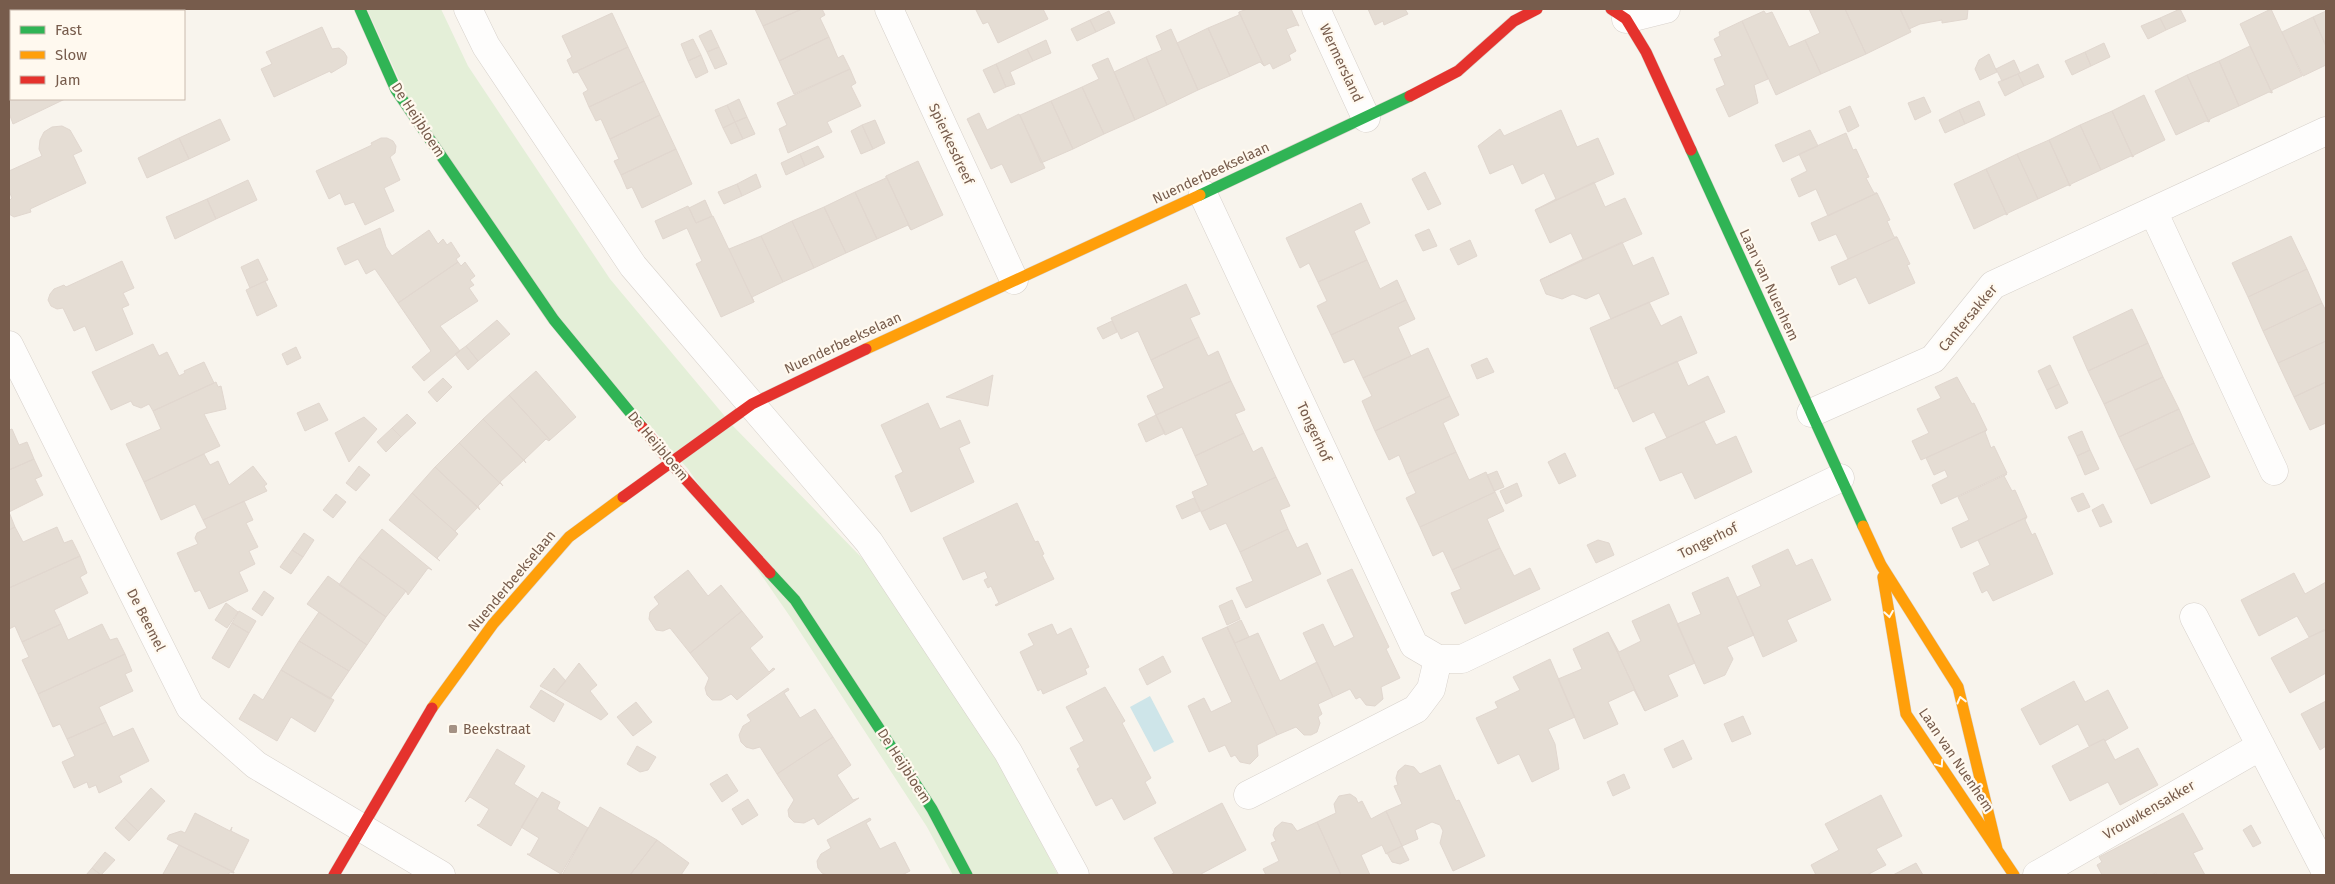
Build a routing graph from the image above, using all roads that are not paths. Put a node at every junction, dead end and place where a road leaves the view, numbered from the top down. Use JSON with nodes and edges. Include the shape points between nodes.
{"nodes":[{"id":1,"x":360,"y":9,"type":"edge"},
{"id":2,"x":468,"y":9,"type":"edge"},
{"id":3,"x":889,"y":9,"type":"edge"},
{"id":4,"x":1316,"y":9,"type":"edge"},
{"id":5,"x":1537,"y":9,"type":"edge"},
{"id":6,"x":1666,"y":9,"type":"edge"},
{"id":7,"x":1618,"y":14,"type":"edge"},
{"id":8,"x":1366,"y":118,"type":"junction"},
{"id":9,"x":2326,"y":131,"type":"edge"},
{"id":10,"x":1203,"y":194,"type":"junction"},
{"id":11,"x":2153,"y":210,"type":"junction"},
{"id":12,"x":1014,"y":280,"type":"junction"},
{"id":13,"x":9,"y":345,"type":"edge"},
{"id":14,"x":752,"y":404,"type":"junction"},
{"id":15,"x":1811,"y":413,"type":"junction"},
{"id":16,"x":670,"y":462,"type":"junction"},
{"id":17,"x":2274,"y":471,"type":"dead end"},
{"id":18,"x":1840,"y":478,"type":"junction"},
{"id":19,"x":1881,"y":566,"type":"junction"},
{"id":20,"x":2194,"y":618,"type":"dead end"},
{"id":21,"x":1438,"y":659,"type":"junction"},
{"id":22,"x":2261,"y":746,"type":"junction"},
{"id":23,"x":1248,"y":795,"type":"dead end"},
{"id":24,"x":361,"y":828,"type":"junction"},
{"id":25,"x":1997,"y":849,"type":"junction"},
{"id":26,"x":2326,"y":872,"type":"edge"},
{"id":27,"x":334,"y":875,"type":"edge"},
{"id":28,"x":441,"y":875,"type":"edge"},
{"id":29,"x":966,"y":875,"type":"edge"},
{"id":30,"x":1075,"y":875,"type":"edge"},
{"id":31,"x":2014,"y":875,"type":"edge"},
{"id":32,"x":2037,"y":875,"type":"edge"}],
"edges":[{"from":1,"to":16,"type":"street","name":"De Heijbloem","via":[[396,90],[554,320]]},
{"from":2,"to":14,"type":"street","via":[[486,46],[634,266]]},
{"from":3,"to":12,"type":"street","name":"Spierkesdreef"},
{"from":4,"to":8,"type":"street","name":"Wermersland"},
{"from":5,"to":8,"type":"street","name":"Nuenderbeekselaan","via":[[1514,21],[1458,71]]},
{"from":6,"to":7,"type":"street"},
{"from":7,"to":15,"type":"street","name":"Laan van Nuenhem","via":[[1646,52]]},
{"from":8,"to":10,"type":"street","name":"Nuenderbeekselaan"},
{"from":9,"to":11,"type":"street","name":"Cantersakker"},
{"from":10,"to":12,"type":"street","name":"Nuenderbeekselaan"},
{"from":10,"to":21,"type":"street","name":"Tongerhof","via":[[1414,645]]},
{"from":11,"to":15,"type":"street","name":"Cantersakker","via":[[1994,284],[1933,359]]},
{"from":11,"to":17,"type":"street"},
{"from":12,"to":14,"type":"street","name":"Nuenderbeekselaan"},
{"from":13,"to":24,"type":"street","name":"De Beemel","via":[[190,707],[256,765]]},
{"from":14,"to":16,"type":"street","name":"Nuenderbeekselaan"},
{"from":14,"to":30,"type":"street","via":[[869,542],[1008,752]]},
{"from":15,"to":18,"type":"street","name":"Laan van Nuenhem"},
{"from":16,"to":24,"type":"street","name":"Nuenderbeekselaan","via":[[569,537],[493,624],[426,717]]},
{"from":16,"to":29,"type":"street","name":"De Heijbloem","via":[[795,600],[932,809]]},
{"from":18,"to":19,"type":"street","name":"Laan van Nuenhem"},
{"from":18,"to":21,"type":"street","name":"Tongerhof","via":[[1462,659]]},
{"from":25,"to":19,"type":"street","name":"Laan van Nuenhem","one_way":true,"via":[[1958,687]]},
{"from":19,"to":25,"type":"street","name":"Laan van Nuenhem","one_way":true,"via":[[1906,714]]},
{"from":20,"to":22,"type":"street"},
{"from":21,"to":23,"type":"street","via":[[1431,689],[1416,709]]},
{"from":22,"to":26,"type":"street"},
{"from":22,"to":32,"type":"street","name":"Vrouwkensakker"},
{"from":24,"to":27,"type":"street","name":"Nuenderbeekselaan"},
{"from":24,"to":28,"type":"street","name":"De Beemel"},
{"from":25,"to":31,"type":"street","name":"Laan van Nuenhem"}]}
